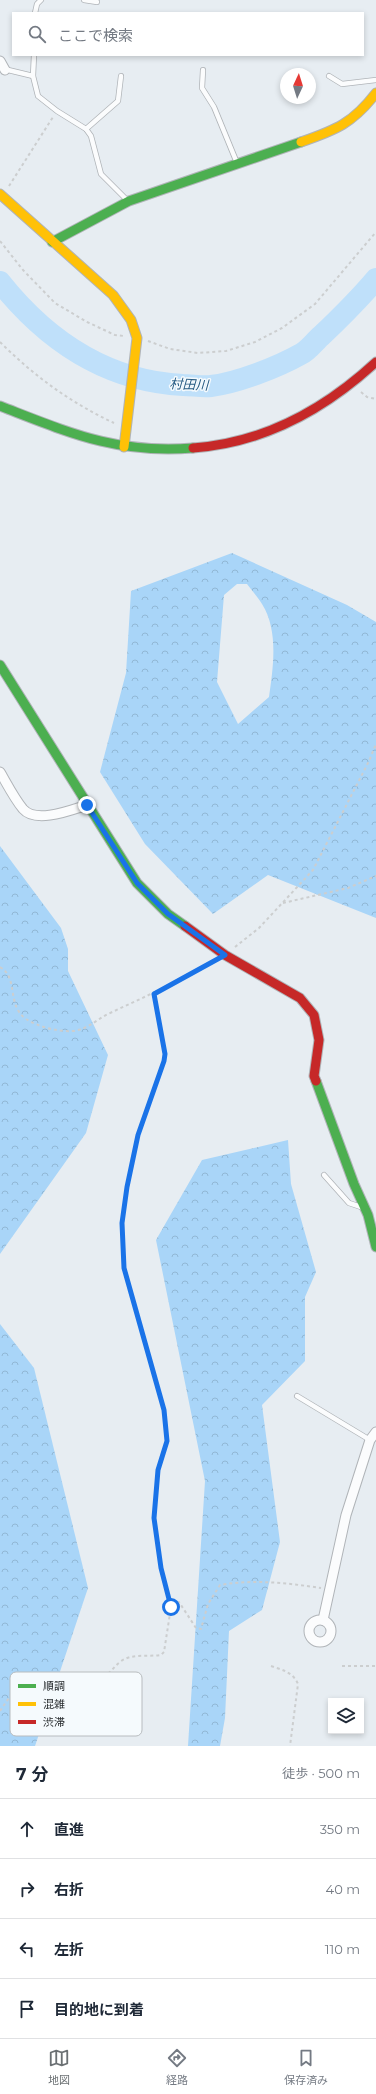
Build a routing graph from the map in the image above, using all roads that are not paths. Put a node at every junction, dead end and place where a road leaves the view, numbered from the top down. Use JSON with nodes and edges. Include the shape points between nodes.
{"nodes":[{"id":1,"x":41,"y":0,"type":"edge"},
{"id":2,"x":84,"y":0,"type":"edge"},
{"id":3,"x":97,"y":2,"type":"dead end"},
{"id":4,"x":35,"y":12,"type":"edge"},
{"id":5,"x":34,"y":56,"type":"edge"},
{"id":6,"x":0,"y":61,"type":"edge"},
{"id":7,"x":3,"y":69,"type":"edge"},
{"id":8,"x":203,"y":70,"type":"dead end"},
{"id":9,"x":32,"y":76,"type":"junction"},
{"id":10,"x":121,"y":76,"type":"dead end"},
{"id":11,"x":329,"y":76,"type":"dead end"},
{"id":12,"x":376,"y":80,"type":"edge"},
{"id":13,"x":376,"y":93,"type":"edge"},
{"id":14,"x":86,"y":129,"type":"junction"},
{"id":15,"x":237,"y":164,"type":"junction"},
{"id":16,"x":1,"y":195,"type":"edge"},
{"id":17,"x":129,"y":201,"type":"junction"},
{"id":18,"x":52,"y":242,"type":"junction"},
{"id":19,"x":376,"y":362,"type":"edge"},
{"id":20,"x":0,"y":406,"type":"edge"},
{"id":21,"x":124,"y":447,"type":"junction"},
{"id":22,"x":0,"y":665,"type":"edge"},
{"id":23,"x":0,"y":772,"type":"edge"},
{"id":24,"x":87,"y":805,"type":"junction"},
{"id":25,"x":324,"y":1175,"type":"dead end"},
{"id":26,"x":369,"y":1212,"type":"edge"},
{"id":27,"x":376,"y":1247,"type":"edge"},
{"id":28,"x":297,"y":1396,"type":"dead end"},
{"id":29,"x":376,"y":1432,"type":"edge"},
{"id":30,"x":370,"y":1440,"type":"junction"},
{"id":31,"x":323,"y":1620,"type":"dead end"}],
"edges":[{"from":1,"to":4,"type":"lane"},
{"from":2,"to":3,"type":"lane"},
{"from":5,"to":9,"type":"lane"},
{"from":6,"to":7,"type":"street"},
{"from":7,"to":9,"type":"lane"},
{"from":8,"to":15,"type":"lane","via":[[202,88],[214,107]]},
{"from":9,"to":14,"type":"lane","via":[[38,96]]},
{"from":10,"to":14,"type":"lane","via":[[118,101]]},
{"from":11,"to":12,"type":"lane","via":[[342,84]]},
{"from":13,"to":15,"type":"street","via":[[363,110],[334,131]]},
{"from":14,"to":17,"type":"lane","via":[[91,136],[101,174]]},
{"from":15,"to":17,"type":"street"},
{"from":16,"to":18,"type":"street"},
{"from":17,"to":18,"type":"street","via":[[87,221]]},
{"from":18,"to":21,"type":"street","via":[[123,306],[133,321],[136,338]]},
{"from":19,"to":21,"type":"street","via":[[314,411],[258,435],[186,449]]},
{"from":20,"to":21,"type":"street","via":[[85,438]]},
{"from":22,"to":24,"type":"street"},
{"from":23,"to":24,"type":"street","via":[[23,810],[31,815],[62,813]]},
{"from":24,"to":26,"type":"street","via":[[137,883],[168,914],[225,955],[300,998],[314,1015],[319,1040],[314,1076],[354,1184]]},
{"from":25,"to":26,"type":"lane","via":[[349,1203]]},
{"from":26,"to":27,"type":"street"},
{"from":28,"to":30,"type":"lane"},
{"from":29,"to":30,"type":"street"},
{"from":30,"to":31,"type":"street","via":[[346,1515]]}]}
